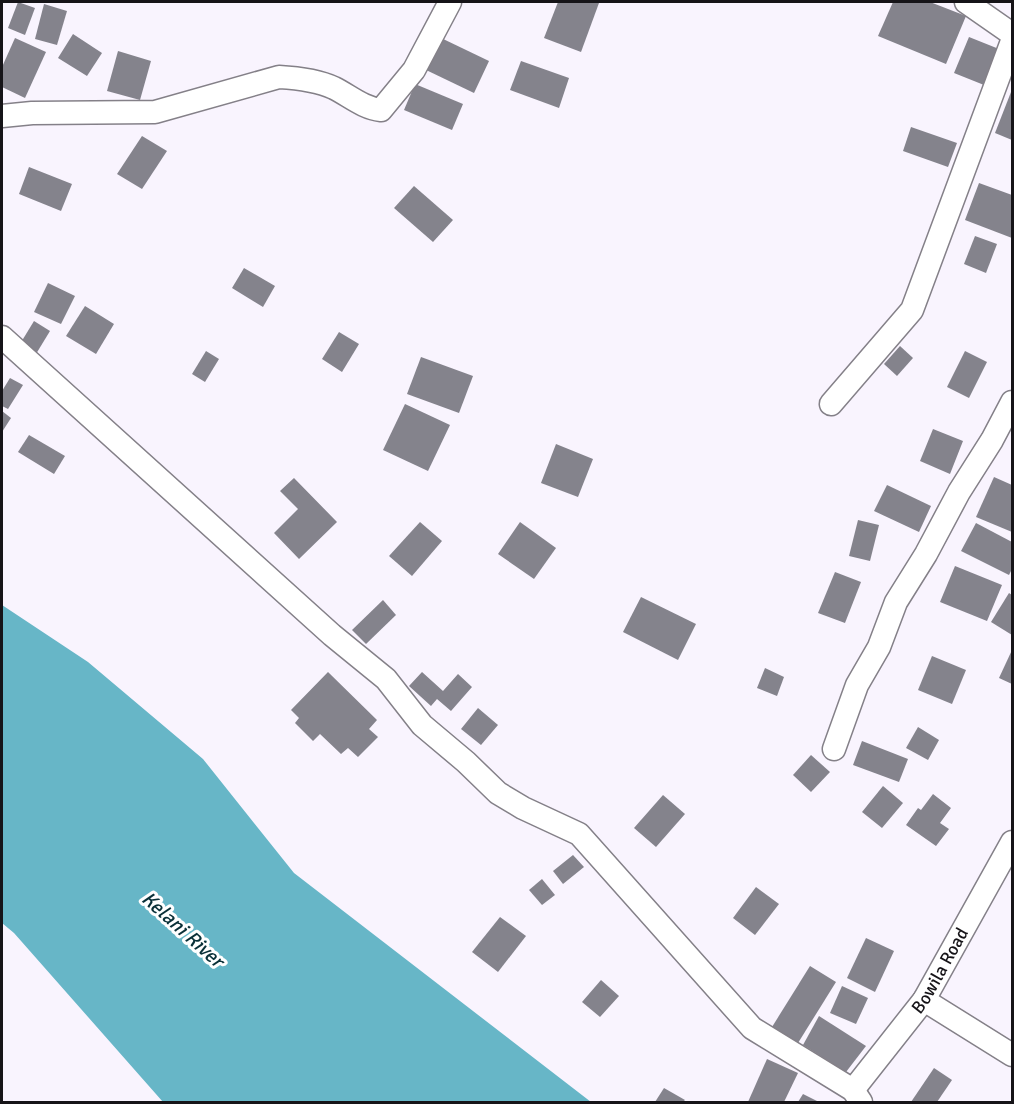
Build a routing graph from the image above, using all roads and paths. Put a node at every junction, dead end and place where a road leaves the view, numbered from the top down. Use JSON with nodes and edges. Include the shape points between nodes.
{"nodes":[{"id":1,"x":450,"y":2,"type":"edge"},
{"id":2,"x":966,"y":2,"type":"edge"},
{"id":3,"x":1012,"y":34,"type":"edge"},
{"id":4,"x":1012,"y":41,"type":"edge"},
{"id":5,"x":2,"y":116,"type":"edge"},
{"id":6,"x":2,"y":337,"type":"edge"},
{"id":7,"x":1012,"y":402,"type":"edge"},
{"id":8,"x":831,"y":404,"type":"dead end"},
{"id":9,"x":834,"y":749,"type":"dead end"},
{"id":10,"x":1012,"y":842,"type":"edge"},
{"id":11,"x":924,"y":1000,"type":"junction"},
{"id":12,"x":1012,"y":1055,"type":"edge"},
{"id":13,"x":857,"y":1096,"type":"edge"}],
"edges":[{"from":1,"to":5,"type":"street","via":[[414,70],[381,110],[369,109],[332,87],[279,76],[155,112]]},
{"from":2,"to":3,"type":"street"},
{"from":4,"to":8,"type":"street","via":[[912,310]]},
{"from":6,"to":13,"type":"street","via":[[332,635],[386,679],[422,725],[498,793],[579,834],[752,1028]]},
{"from":7,"to":9,"type":"street","via":[[896,602],[879,647],[856,685]]},
{"from":10,"to":11,"type":"street","name":"Bowila Road"},
{"from":11,"to":12,"type":"street"},
{"from":11,"to":13,"type":"street","name":"Bowila Road"}]}
